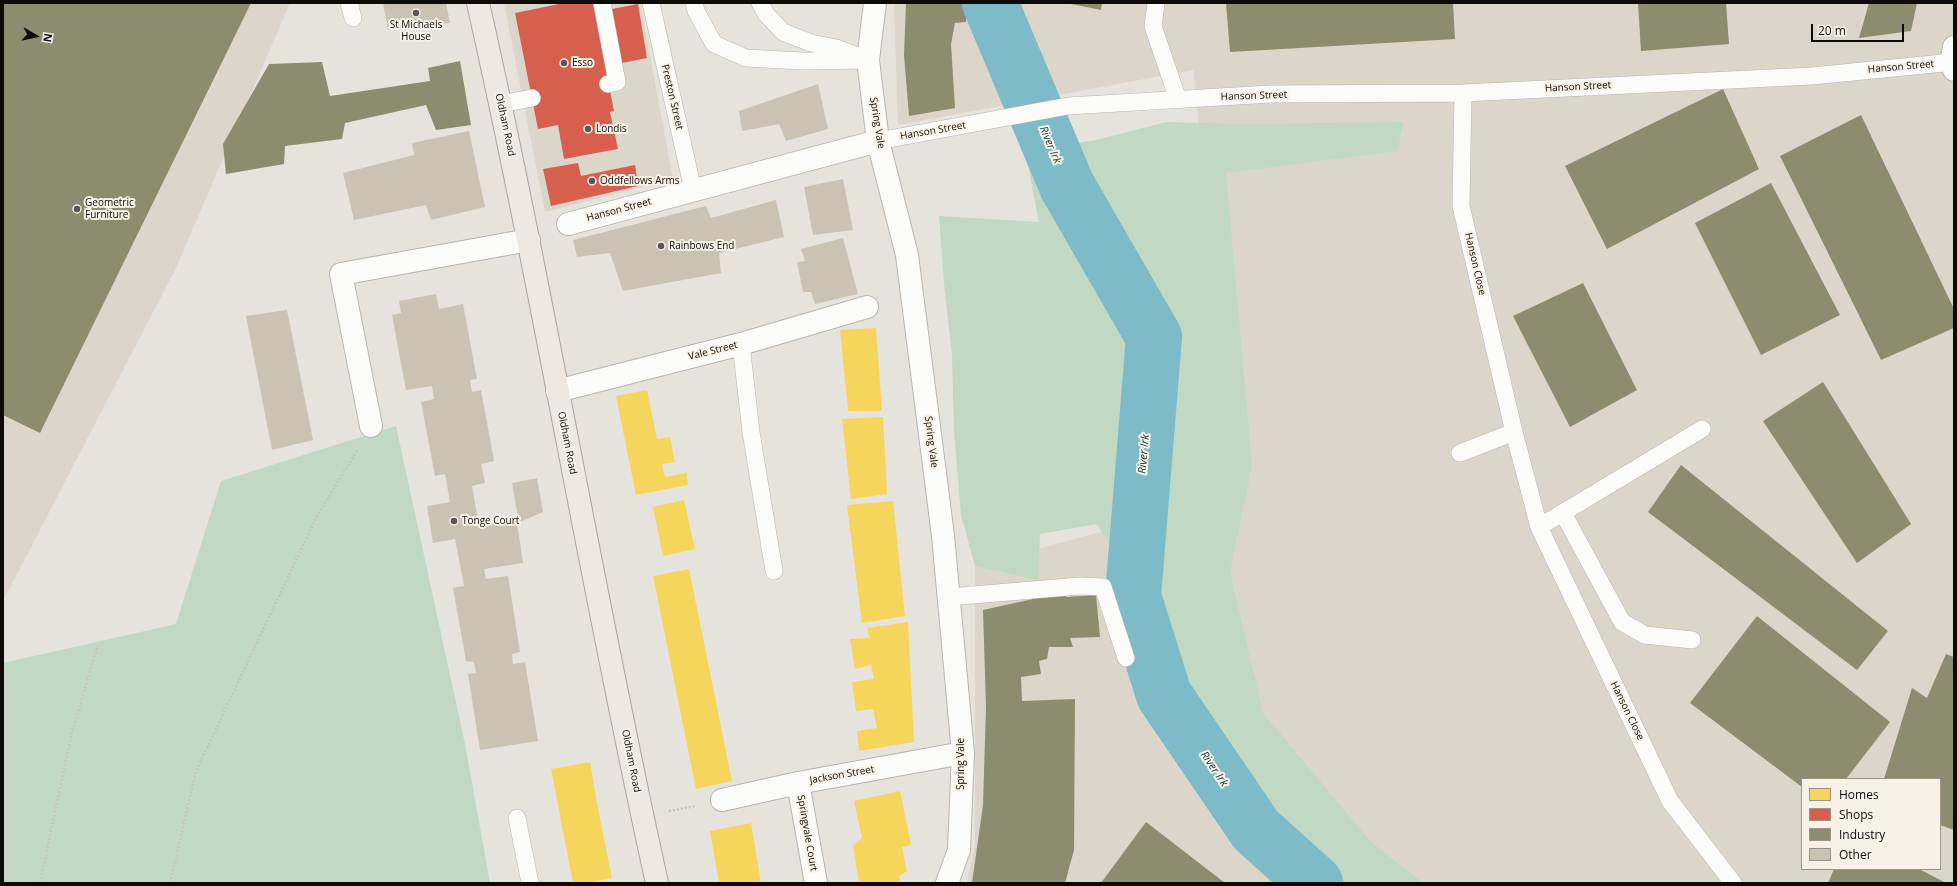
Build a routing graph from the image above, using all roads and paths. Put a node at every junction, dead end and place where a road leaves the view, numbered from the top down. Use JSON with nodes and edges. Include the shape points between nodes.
{"nodes":[{"id":1,"x":478,"y":3,"type":"edge"},
{"id":2,"x":602,"y":3,"type":"edge"},
{"id":3,"x":651,"y":3,"type":"edge"},
{"id":4,"x":694,"y":3,"type":"edge"},
{"id":5,"x":760,"y":3,"type":"edge"},
{"id":6,"x":875,"y":3,"type":"edge"},
{"id":7,"x":1156,"y":3,"type":"edge"},
{"id":8,"x":868,"y":60,"type":"junction"},
{"id":9,"x":1953,"y":61,"type":"edge"},
{"id":10,"x":608,"y":84,"type":"dead end"},
{"id":11,"x":1463,"y":93,"type":"junction"},
{"id":12,"x":532,"y":98,"type":"dead end"},
{"id":13,"x":1178,"y":100,"type":"junction"},
{"id":14,"x":501,"y":104,"type":"junction"},
{"id":15,"x":878,"y":141,"type":"junction"},
{"id":16,"x":692,"y":190,"type":"junction"},
{"id":17,"x":568,"y":224,"type":"dead end"},
{"id":18,"x":528,"y":240,"type":"junction"},
{"id":19,"x":867,"y":307,"type":"dead end"},
{"id":20,"x":741,"y":344,"type":"junction"},
{"id":21,"x":557,"y":391,"type":"junction"},
{"id":22,"x":371,"y":426,"type":"joint"},
{"id":23,"x":1702,"y":429,"type":"dead end"},
{"id":24,"x":1514,"y":432,"type":"junction"},
{"id":25,"x":1460,"y":453,"type":"dead end"},
{"id":26,"x":1563,"y":513,"type":"junction"},
{"id":27,"x":1539,"y":527,"type":"junction"},
{"id":28,"x":774,"y":571,"type":"dead end"},
{"id":29,"x":949,"y":597,"type":"junction"},
{"id":30,"x":1692,"y":640,"type":"dead end"},
{"id":31,"x":98,"y":645,"type":"dead end"},
{"id":32,"x":1126,"y":658,"type":"dead end"},
{"id":33,"x":963,"y":754,"type":"junction"},
{"id":34,"x":798,"y":783,"type":"junction"},
{"id":35,"x":722,"y":800,"type":"joint"},
{"id":36,"x":643,"y":817,"type":"junction"},
{"id":37,"x":517,"y":818,"type":"dead end"},
{"id":38,"x":40,"y":883,"type":"edge"},
{"id":39,"x":170,"y":883,"type":"edge"},
{"id":40,"x":530,"y":883,"type":"edge"},
{"id":41,"x":657,"y":883,"type":"edge"},
{"id":42,"x":816,"y":883,"type":"edge"},
{"id":43,"x":947,"y":883,"type":"edge"},
{"id":44,"x":1733,"y":883,"type":"edge"}],
"edges":[{"from":1,"to":14,"type":"main road","name":"Oldham Road"},
{"from":2,"to":10,"type":"lane","via":[[617,82]]},
{"from":3,"to":16,"type":"lane","name":"Preston Street"},
{"from":4,"to":8,"type":"lane","via":[[714,44],[746,58],[802,61]]},
{"from":5,"to":8,"type":"lane","via":[[766,14],[783,32]]},
{"from":6,"to":8,"type":"street","name":"Spring Vale"},
{"from":7,"to":13,"type":"lane","via":[[1153,26]]},
{"from":8,"to":15,"type":"street","name":"Spring Vale"},
{"from":9,"to":11,"type":"lane","name":"Hanson Street","via":[[1812,76]]},
{"from":11,"to":13,"type":"lane","name":"Hanson Street","via":[[1270,94]]},
{"from":11,"to":24,"type":"lane","name":"Hanson Close","via":[[1462,206]]},
{"from":12,"to":14,"type":"lane"},
{"from":13,"to":15,"type":"lane","name":"Hanson Street","via":[[1068,106]]},
{"from":14,"to":18,"type":"main road","name":"Oldham Road"},
{"from":15,"to":16,"type":"street","name":"Hanson Street"},
{"from":15,"to":29,"type":"street","name":"Spring Vale","via":[[907,254]]},
{"from":16,"to":17,"type":"street","name":"Hanson Street"},
{"from":18,"to":21,"type":"main road","name":"Oldham Road"},
{"from":18,"to":22,"type":"street","via":[[341,274]]},
{"from":19,"to":20,"type":"street","name":"Vale Street"},
{"from":20,"to":21,"type":"street","name":"Vale Street"},
{"from":20,"to":28,"type":"lane","via":[[751,432]]},
{"from":21,"to":36,"type":"main road","name":"Oldham Road"},
{"from":22,"to":39,"type":"path","via":[[316,518],[196,771]]},
{"from":23,"to":26,"type":"lane"},
{"from":24,"to":25,"type":"lane"},
{"from":24,"to":27,"type":"lane","name":"Hanson Close"},
{"from":26,"to":27,"type":"lane"},
{"from":26,"to":30,"type":"lane","via":[[1622,622],[1645,634]]},
{"from":27,"to":44,"type":"lane","name":"Hanson Close","via":[[1670,801]]},
{"from":29,"to":32,"type":"lane","via":[[1080,586],[1103,587]]},
{"from":29,"to":33,"type":"street","name":"Spring Vale"},
{"from":31,"to":38,"type":"path","via":[[71,736]]},
{"from":33,"to":34,"type":"street","name":"Jackson Street"},
{"from":33,"to":43,"type":"street","name":"Spring Vale","via":[[959,850]]},
{"from":34,"to":35,"type":"street","name":"Jackson Street"},
{"from":34,"to":42,"type":"street","name":"Springvale Court"},
{"from":35,"to":36,"type":"path"},
{"from":36,"to":41,"type":"main road","name":"Oldham Road"},
{"from":37,"to":40,"type":"lane"}]}
